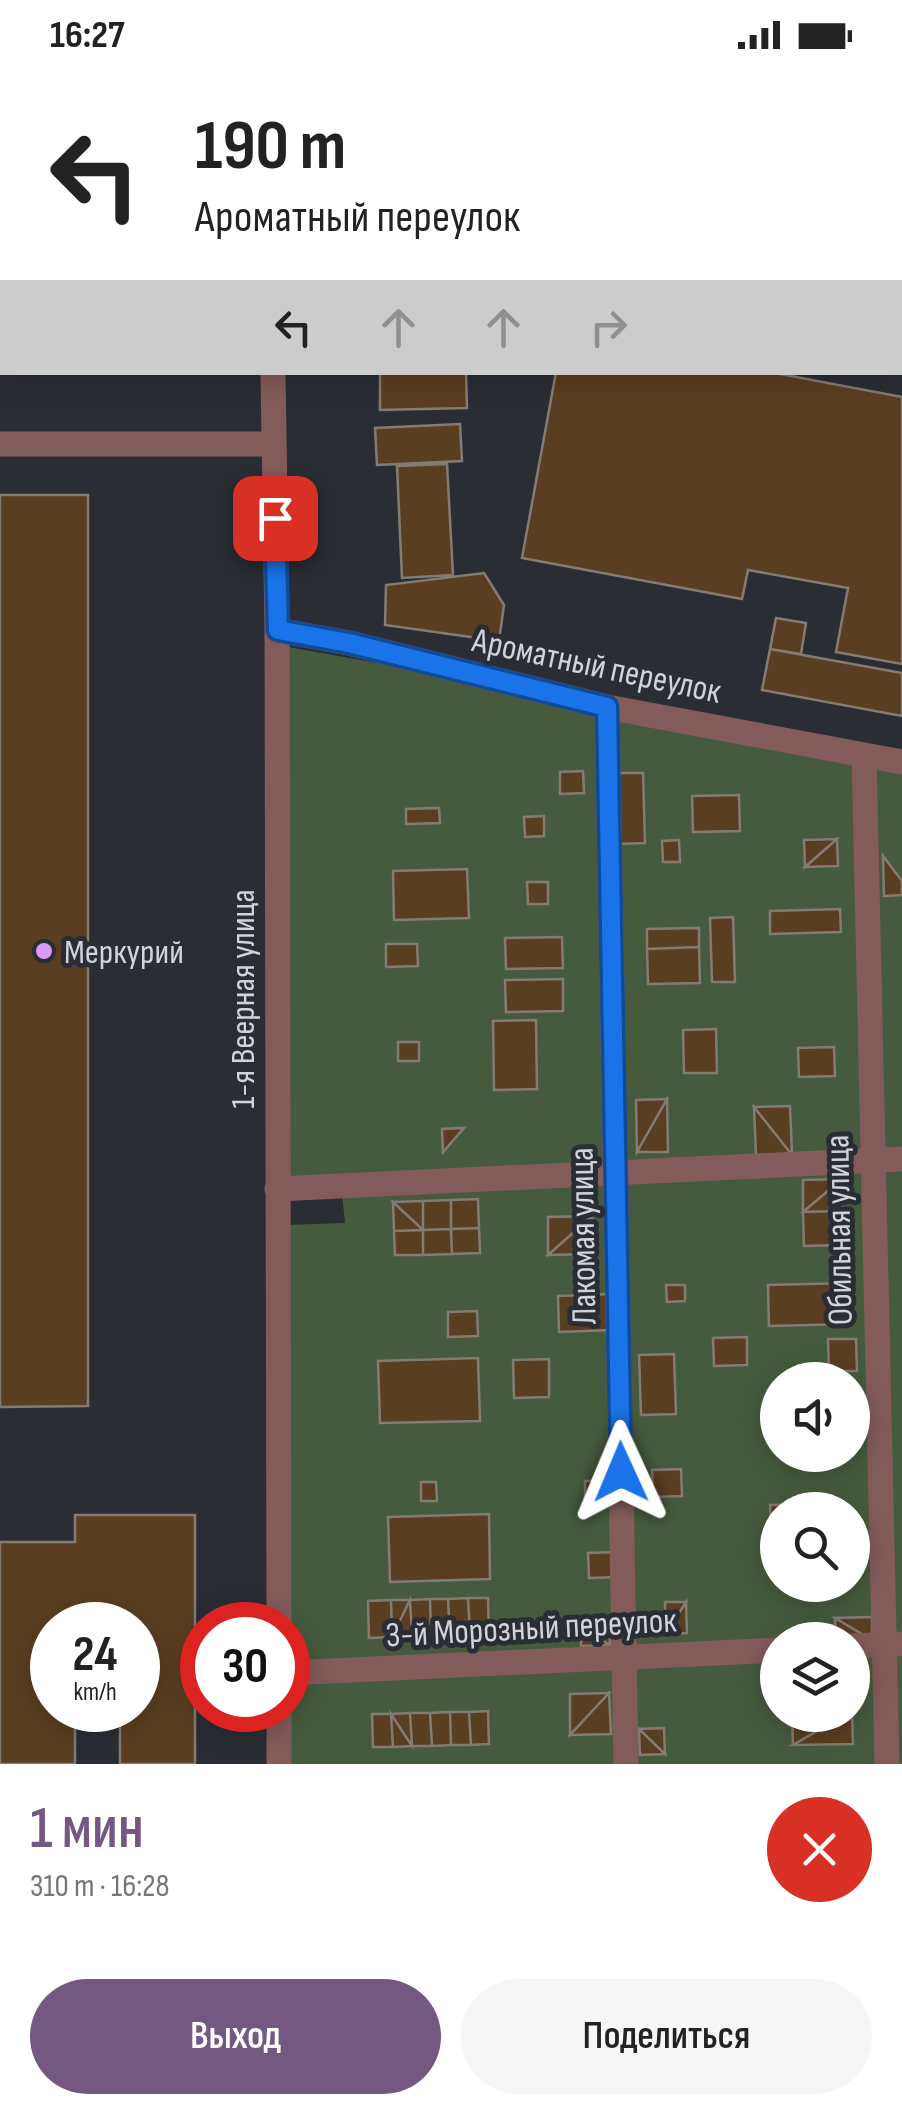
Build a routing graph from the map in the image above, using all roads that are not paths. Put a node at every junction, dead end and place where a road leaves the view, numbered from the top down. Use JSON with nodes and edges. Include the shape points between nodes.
{"nodes":[{"id":1,"x":272,"y":375,"type":"edge"},
{"id":2,"x":0,"y":444,"type":"edge"},
{"id":3,"x":273,"y":444,"type":"junction"},
{"id":4,"x":278,"y":630,"type":"junction"},
{"id":5,"x":607,"y":707,"type":"junction"},
{"id":6,"x":864,"y":755,"type":"junction"},
{"id":7,"x":902,"y":762,"type":"edge"},
{"id":8,"x":902,"y":1159,"type":"edge"},
{"id":9,"x":871,"y":1161,"type":"junction"},
{"id":10,"x":616,"y":1173,"type":"junction"},
{"id":11,"x":276,"y":1189,"type":"junction"},
{"id":12,"x":279,"y":1602,"type":"edge"},
{"id":13,"x":893,"y":1644,"type":"edge"},
{"id":14,"x":760,"y":1651,"type":"edge"},
{"id":15,"x":624,"y":1658,"type":"junction"},
{"id":16,"x":310,"y":1673,"type":"edge"},
{"id":17,"x":279,"y":1732,"type":"edge"},
{"id":18,"x":279,"y":1764,"type":"edge"},
{"id":19,"x":626,"y":1764,"type":"edge"},
{"id":20,"x":888,"y":1764,"type":"edge"}],
"edges":[{"from":1,"to":3,"type":"street","name":"1-я Веерная улица"},
{"from":2,"to":3,"type":"street"},
{"from":3,"to":4,"type":"street","name":"1-я Веерная улица"},
{"from":4,"to":5,"type":"street","name":"Ароматный переулок"},
{"from":4,"to":11,"type":"street","name":"1-я Веерная улица"},
{"from":5,"to":6,"type":"street","name":"Ароматный переулок"},
{"from":5,"to":10,"type":"street","name":"Лакомая улица"},
{"from":6,"to":7,"type":"street","name":"Ароматный переулок"},
{"from":6,"to":9,"type":"street","name":"Обильная улица"},
{"from":8,"to":9,"type":"street"},
{"from":9,"to":10,"type":"street"},
{"from":9,"to":13,"type":"street","name":"Обильная улица"},
{"from":10,"to":11,"type":"street"},
{"from":10,"to":15,"type":"street","name":"Лакомая улица"},
{"from":11,"to":12,"type":"street","name":"1-я Веерная улица"},
{"from":13,"to":20,"type":"street","name":"Обильная улица"},
{"from":14,"to":15,"type":"street","name":"3-й Морозный переулок"},
{"from":15,"to":16,"type":"street","name":"3-й Морозный переулок"},
{"from":15,"to":19,"type":"street","name":"Лакомая улица"},
{"from":17,"to":18,"type":"street"}]}
